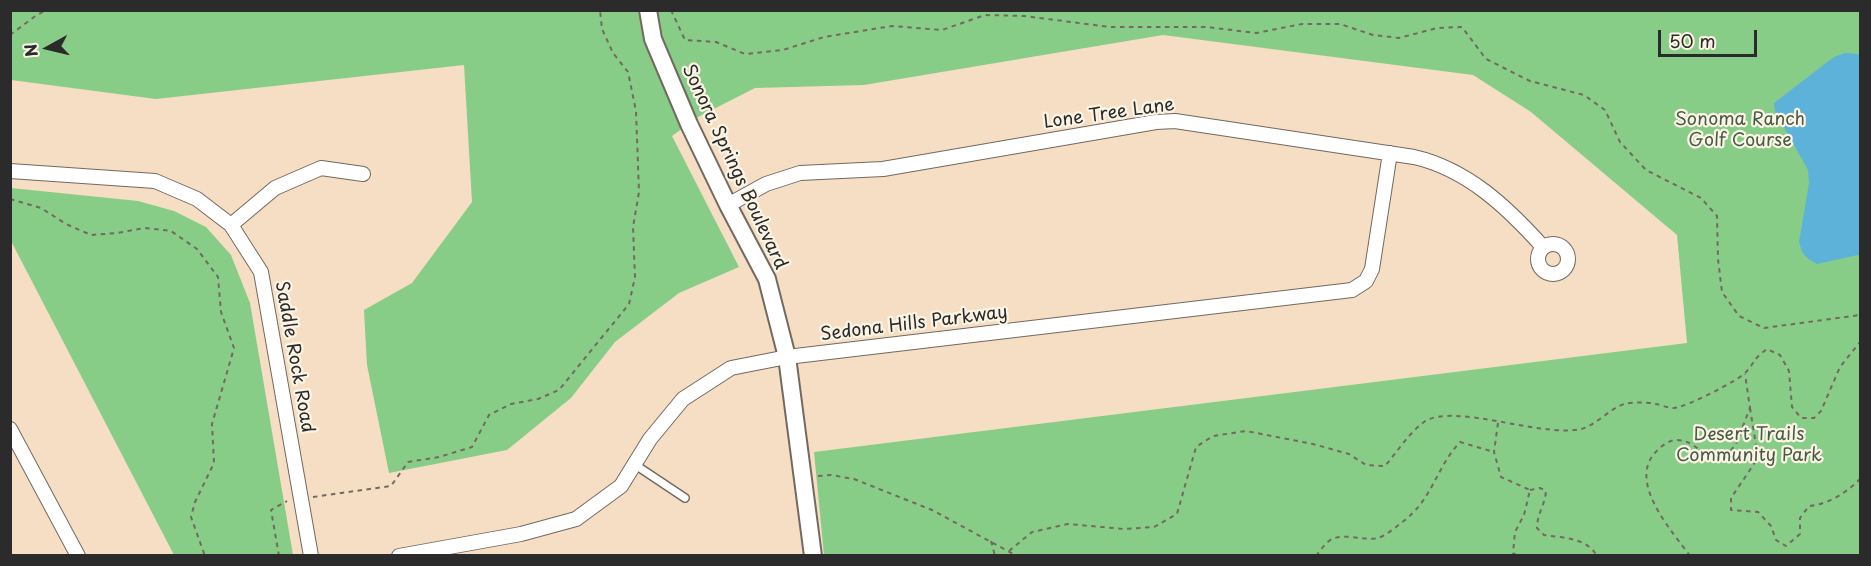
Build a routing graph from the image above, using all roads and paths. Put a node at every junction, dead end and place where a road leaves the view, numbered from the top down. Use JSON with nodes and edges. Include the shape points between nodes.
{"nodes":[{"id":1,"x":46,"y":10,"type":"edge"},
{"id":2,"x":600,"y":10,"type":"edge"},
{"id":3,"x":648,"y":10,"type":"edge"},
{"id":4,"x":671,"y":10,"type":"edge"},
{"id":5,"x":10,"y":35,"type":"edge"},
{"id":6,"x":1390,"y":153,"type":"junction"},
{"id":7,"x":10,"y":171,"type":"edge"},
{"id":8,"x":363,"y":174,"type":"dead end"},
{"id":9,"x":10,"y":199,"type":"edge"},
{"id":10,"x":728,"y":205,"type":"junction"},
{"id":11,"x":231,"y":225,"type":"junction"},
{"id":12,"x":1543,"y":247,"type":"dead end"},
{"id":13,"x":1860,"y":315,"type":"edge"},
{"id":14,"x":1860,"y":342,"type":"edge"},
{"id":15,"x":787,"y":357,"type":"junction"},
{"id":16,"x":1745,"y":374,"type":"junction"},
{"id":17,"x":1750,"y":408,"type":"junction"},
{"id":18,"x":1498,"y":422,"type":"junction"},
{"id":19,"x":10,"y":429,"type":"edge"},
{"id":20,"x":1494,"y":452,"type":"junction"},
{"id":21,"x":634,"y":464,"type":"junction"},
{"id":22,"x":803,"y":477,"type":"junction"},
{"id":23,"x":1860,"y":479,"type":"edge"},
{"id":24,"x":1530,"y":490,"type":"junction"},
{"id":25,"x":685,"y":498,"type":"dead end"},
{"id":26,"x":301,"y":499,"type":"junction"},
{"id":27,"x":991,"y":542,"type":"junction"},
{"id":28,"x":1009,"y":551,"type":"junction"},
{"id":29,"x":78,"y":555,"type":"edge"},
{"id":30,"x":205,"y":555,"type":"edge"},
{"id":31,"x":279,"y":555,"type":"edge"},
{"id":32,"x":311,"y":555,"type":"edge"},
{"id":33,"x":399,"y":555,"type":"edge"},
{"id":34,"x":813,"y":555,"type":"edge"},
{"id":35,"x":995,"y":555,"type":"edge"},
{"id":36,"x":1017,"y":555,"type":"edge"},
{"id":37,"x":1316,"y":555,"type":"edge"},
{"id":38,"x":1518,"y":555,"type":"edge"},
{"id":39,"x":1597,"y":555,"type":"edge"},
{"id":40,"x":1690,"y":555,"type":"edge"}],
"edges":[{"from":1,"to":5,"type":"path"},
{"from":2,"to":26,"type":"path","via":[[605,37],[628,72],[636,111],[639,192],[633,227],[635,277],[629,304],[559,390],[489,415],[472,447],[408,462],[391,486]]},
{"from":3,"to":10,"type":"street","name":"Sonora Springs Boulevard","via":[[653,39]]},
{"from":4,"to":13,"type":"path","via":[[685,40],[716,42],[745,54],[783,50],[824,37],[892,26],[942,30],[985,15],[1110,27],[1207,27],[1256,33],[1302,24],[1340,24],[1399,39],[1437,28],[1462,27],[1486,59],[1530,81],[1584,95],[1605,110],[1620,142],[1646,170],[1701,198],[1717,216],[1722,292],[1739,316],[1764,328]]},
{"from":6,"to":10,"type":"street","name":"Lone Tree Lane","via":[[1165,121],[872,171],[800,173],[766,184]]},
{"from":6,"to":12,"type":"street","name":"Lone Tree Lane","via":[[1434,162],[1466,177]]},
{"from":6,"to":15,"type":"street","name":"Sedona Hills Parkway","via":[[1372,269],[1366,281],[1352,290]]},
{"from":7,"to":11,"type":"street","name":"Saddle Rock Road","via":[[155,181],[197,199]]},
{"from":8,"to":11,"type":"street","via":[[321,168],[275,188]]},
{"from":9,"to":30,"type":"path","via":[[41,208],[91,235],[145,228],[171,231],[197,249],[218,277],[220,312],[234,348],[212,424],[214,462],[191,517]]},
{"from":10,"to":15,"type":"street","name":"Sonora Springs Boulevard","via":[[767,279]]},
{"from":11,"to":26,"type":"street","name":"Saddle Rock Road","via":[[261,272]]},
{"from":14,"to":16,"type":"path","via":[[1840,367],[1821,411],[1814,418],[1801,418],[1792,407],[1789,371],[1780,355],[1767,349],[1754,358]]},
{"from":15,"to":21,"type":"street","name":"Sedona Hills Parkway","via":[[731,368],[683,399]]},
{"from":15,"to":22,"type":"street","name":"Sonora Springs Boulevard"},
{"from":16,"to":17,"type":"path"},
{"from":16,"to":18,"type":"path","via":[[1700,400],[1673,408],[1653,403],[1625,404],[1583,429]]},
{"from":17,"to":23,"type":"path","via":[[1758,458],[1731,498],[1731,510],[1758,512],[1771,526],[1776,540],[1786,546],[1800,534],[1800,518],[1809,506],[1823,504]]},
{"from":17,"to":40,"type":"path","via":[[1736,444],[1723,460],[1677,440],[1661,446],[1649,460],[1647,483],[1654,506]]},
{"from":18,"to":20,"type":"path"},
{"from":18,"to":28,"type":"path","via":[[1473,416],[1425,420],[1385,466],[1366,465],[1349,454],[1313,444],[1246,431],[1213,436],[1196,447],[1177,514],[1154,527],[1124,529],[1068,524],[1032,532]]},
{"from":19,"to":29,"type":"street"},
{"from":20,"to":24,"type":"path","via":[[1501,477]]},
{"from":20,"to":37,"type":"path","via":[[1460,442],[1421,507],[1401,524],[1377,538],[1331,539]]},
{"from":21,"to":25,"type":"lane"},
{"from":21,"to":33,"type":"street","name":"Sedona Hills Parkway","via":[[621,486],[576,519],[521,534]]},
{"from":22,"to":27,"type":"path","via":[[831,475],[854,479],[932,510]]},
{"from":22,"to":34,"type":"street","name":"Sonora Springs Boulevard"},
{"from":24,"to":38,"type":"path","via":[[1515,532],[1513,552]]},
{"from":24,"to":39,"type":"path","via":[[1546,491],[1545,504],[1537,518],[1537,528],[1544,535],[1577,539]]},
{"from":26,"to":31,"type":"path","via":[[284,501],[271,510]]},
{"from":26,"to":32,"type":"street","name":"Saddle Rock Road"},
{"from":27,"to":28,"type":"path"},
{"from":27,"to":35,"type":"path"},
{"from":28,"to":36,"type":"path"}]}
